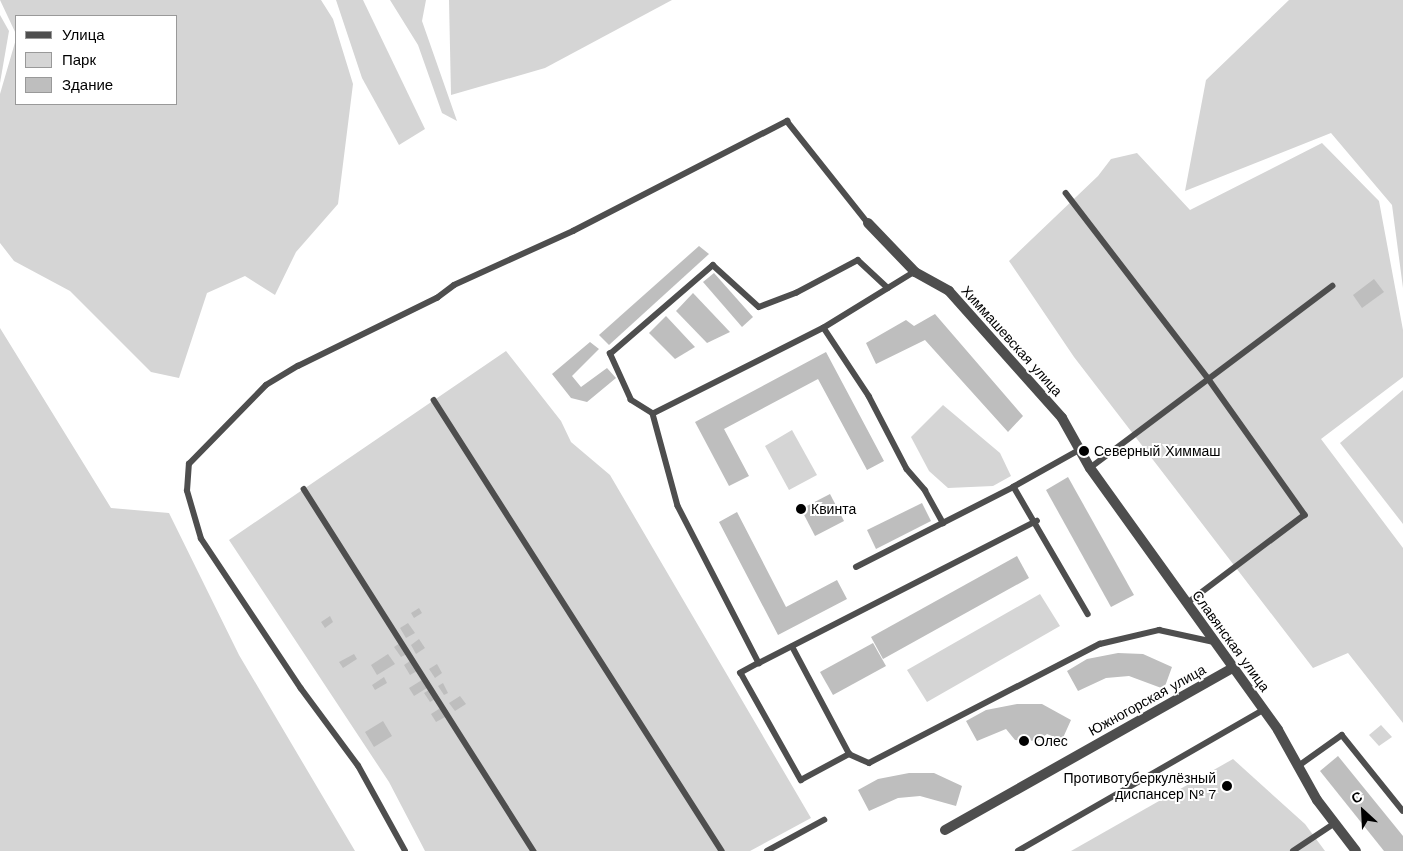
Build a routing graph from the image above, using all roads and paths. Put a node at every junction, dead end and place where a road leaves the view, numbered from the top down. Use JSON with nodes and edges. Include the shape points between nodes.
{"nodes":[{"id":1,"x":1066,"y":193,"type":"dead end"},
{"id":2,"x":868,"y":223,"type":"joint"},
{"id":3,"x":915,"y":272,"type":"junction"},
{"id":4,"x":1332,"y":286,"type":"dead end"},
{"id":5,"x":888,"y":288,"type":"junction"},
{"id":6,"x":824,"y":328,"type":"junction"},
{"id":7,"x":1208,"y":378,"type":"junction"},
{"id":8,"x":434,"y":400,"type":"dead end"},
{"id":9,"x":654,"y":414,"type":"junction"},
{"id":10,"x":1080,"y":450,"type":"junction"},
{"id":11,"x":1090,"y":468,"type":"junction"},
{"id":12,"x":1014,"y":487,"type":"junction"},
{"id":13,"x":304,"y":489,"type":"dead end"},
{"id":14,"x":1036,"y":521,"type":"junction"},
{"id":15,"x":943,"y":523,"type":"junction"},
{"id":16,"x":856,"y":566,"type":"dead end"},
{"id":17,"x":1187,"y":604,"type":"junction"},
{"id":18,"x":1088,"y":614,"type":"dead end"},
{"id":19,"x":1214,"y":642,"type":"junction"},
{"id":20,"x":792,"y":647,"type":"junction"},
{"id":21,"x":759,"y":663,"type":"junction"},
{"id":22,"x":1232,"y":668,"type":"junction"},
{"id":23,"x":1264,"y":710,"type":"junction"},
{"id":24,"x":849,"y":754,"type":"junction"},
{"id":25,"x":1297,"y":767,"type":"junction"},
{"id":26,"x":1403,"y":811,"type":"edge"},
{"id":27,"x":824,"y":820,"type":"dead end"},
{"id":28,"x":1335,"y":823,"type":"junction"},
{"id":29,"x":944,"y":830,"type":"dead end"},
{"id":30,"x":405,"y":851,"type":"edge"},
{"id":31,"x":534,"y":851,"type":"edge"},
{"id":32,"x":722,"y":851,"type":"edge"},
{"id":33,"x":767,"y":851,"type":"edge"},
{"id":34,"x":1018,"y":851,"type":"edge"},
{"id":35,"x":1293,"y":851,"type":"edge"},
{"id":36,"x":1356,"y":851,"type":"edge"}],
"edges":[{"from":1,"to":7,"type":"lane"},
{"from":2,"to":3,"type":"street","name":"Химмашевская улица"},
{"from":2,"to":30,"type":"lane","via":[[787,121],[573,231],[454,285],[437,298],[298,366],[266,385],[190,464],[187,491],[201,539],[301,689],[358,766]]},
{"from":3,"to":5,"type":"lane"},
{"from":3,"to":10,"type":"street","name":"Химмашевская улица","via":[[949,291],[1062,418]]},
{"from":4,"to":7,"type":"lane"},
{"from":5,"to":6,"type":"lane"},
{"from":5,"to":9,"type":"lane","via":[[858,260],[796,293],[759,307],[712,265],[610,354],[630,400]]},
{"from":6,"to":9,"type":"lane"},
{"from":6,"to":15,"type":"lane","via":[[869,396],[907,469],[925,490]]},
{"from":7,"to":11,"type":"lane"},
{"from":7,"to":17,"type":"lane","via":[[1305,515]]},
{"from":8,"to":32,"type":"lane"},
{"from":9,"to":21,"type":"lane","via":[[678,506]]},
{"from":10,"to":11,"type":"street","name":"Славянская улица"},
{"from":10,"to":12,"type":"lane"},
{"from":11,"to":17,"type":"street","name":"Славянская улица"},
{"from":12,"to":14,"type":"lane"},
{"from":12,"to":15,"type":"lane"},
{"from":13,"to":31,"type":"lane"},
{"from":14,"to":18,"type":"lane"},
{"from":14,"to":20,"type":"lane"},
{"from":15,"to":16,"type":"lane"},
{"from":17,"to":19,"type":"street","name":"Славянская улица"},
{"from":19,"to":22,"type":"street","name":"Славянская улица"},
{"from":19,"to":24,"type":"lane","via":[[1159,630],[1100,644],[869,763]]},
{"from":20,"to":21,"type":"lane"},
{"from":20,"to":24,"type":"lane"},
{"from":21,"to":24,"type":"lane","via":[[741,673],[801,780]]},
{"from":22,"to":23,"type":"street","name":"Славянская улица"},
{"from":22,"to":29,"type":"street","name":"Южногорская улица"},
{"from":23,"to":25,"type":"street","name":"Славянская улица"},
{"from":23,"to":34,"type":"lane"},
{"from":25,"to":26,"type":"lane","via":[[1342,735]]},
{"from":25,"to":28,"type":"street","name":"Славянская улица"},
{"from":27,"to":33,"type":"lane"},
{"from":28,"to":35,"type":"lane"},
{"from":28,"to":36,"type":"street","name":"Славянская улица"}]}
